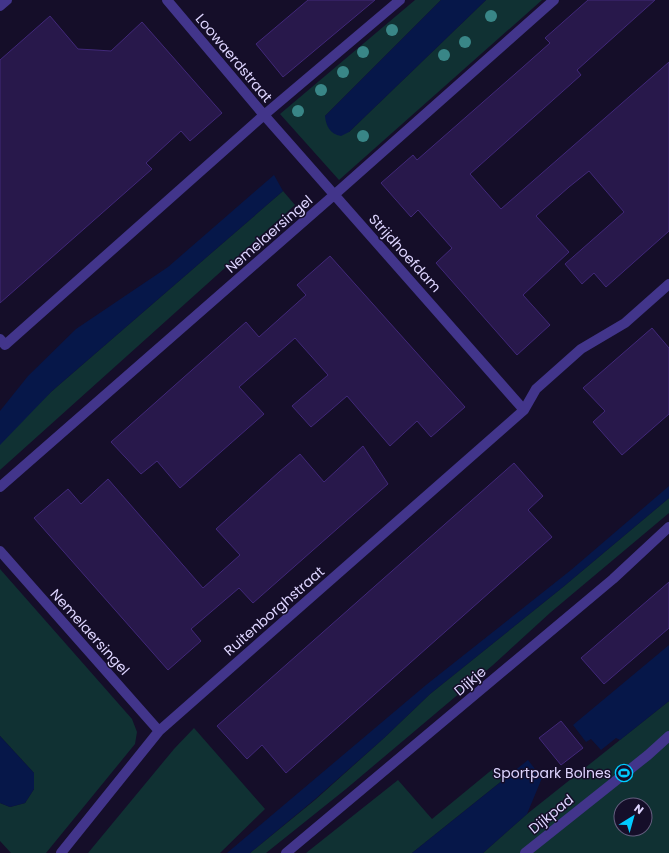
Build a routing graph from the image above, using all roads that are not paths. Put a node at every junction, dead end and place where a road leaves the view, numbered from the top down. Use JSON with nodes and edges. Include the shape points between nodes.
{"nodes":[{"id":1,"x":7,"y":0,"type":"edge"},
{"id":2,"x":167,"y":0,"type":"edge"},
{"id":3,"x":400,"y":0,"type":"edge"},
{"id":4,"x":554,"y":0,"type":"edge"},
{"id":5,"x":0,"y":6,"type":"edge"},
{"id":6,"x":264,"y":116,"type":"junction"},
{"id":7,"x":334,"y":196,"type":"junction"},
{"id":8,"x":669,"y":284,"type":"edge"},
{"id":9,"x":3,"y":342,"type":"edge"},
{"id":10,"x":524,"y":410,"type":"junction"},
{"id":11,"x":0,"y":487,"type":"edge"},
{"id":12,"x":669,"y":526,"type":"edge"},
{"id":13,"x":0,"y":551,"type":"edge"},
{"id":14,"x":159,"y":731,"type":"junction"},
{"id":15,"x":669,"y":736,"type":"edge"},
{"id":16,"x":61,"y":853,"type":"edge"},
{"id":17,"x":286,"y":853,"type":"edge"},
{"id":18,"x":525,"y":853,"type":"edge"}],
"edges":[{"from":1,"to":5,"type":"street"},
{"from":2,"to":6,"type":"street","name":"Loowaerdstraat"},
{"from":3,"to":6,"type":"street"},
{"from":4,"to":7,"type":"street","name":"Nemelaersingel"},
{"from":6,"to":7,"type":"street","name":"Strijdhoefdam"},
{"from":6,"to":9,"type":"street"},
{"from":7,"to":10,"type":"street","name":"Strijdhoefdam"},
{"from":7,"to":11,"type":"street","name":"Nemelaersingel"},
{"from":8,"to":10,"type":"street","name":"Ruitenborghstraat","via":[[625,323],[581,349],[536,389]]},
{"from":10,"to":14,"type":"street","name":"Ruitenborghstraat"},
{"from":12,"to":17,"type":"street","name":"Dijkje","via":[[613,579]]},
{"from":13,"to":14,"type":"street","name":"Nemelaersingel"},
{"from":14,"to":16,"type":"street","name":"Ruitenborghstraat"},
{"from":15,"to":18,"type":"street","name":"Dijkpad"}]}
